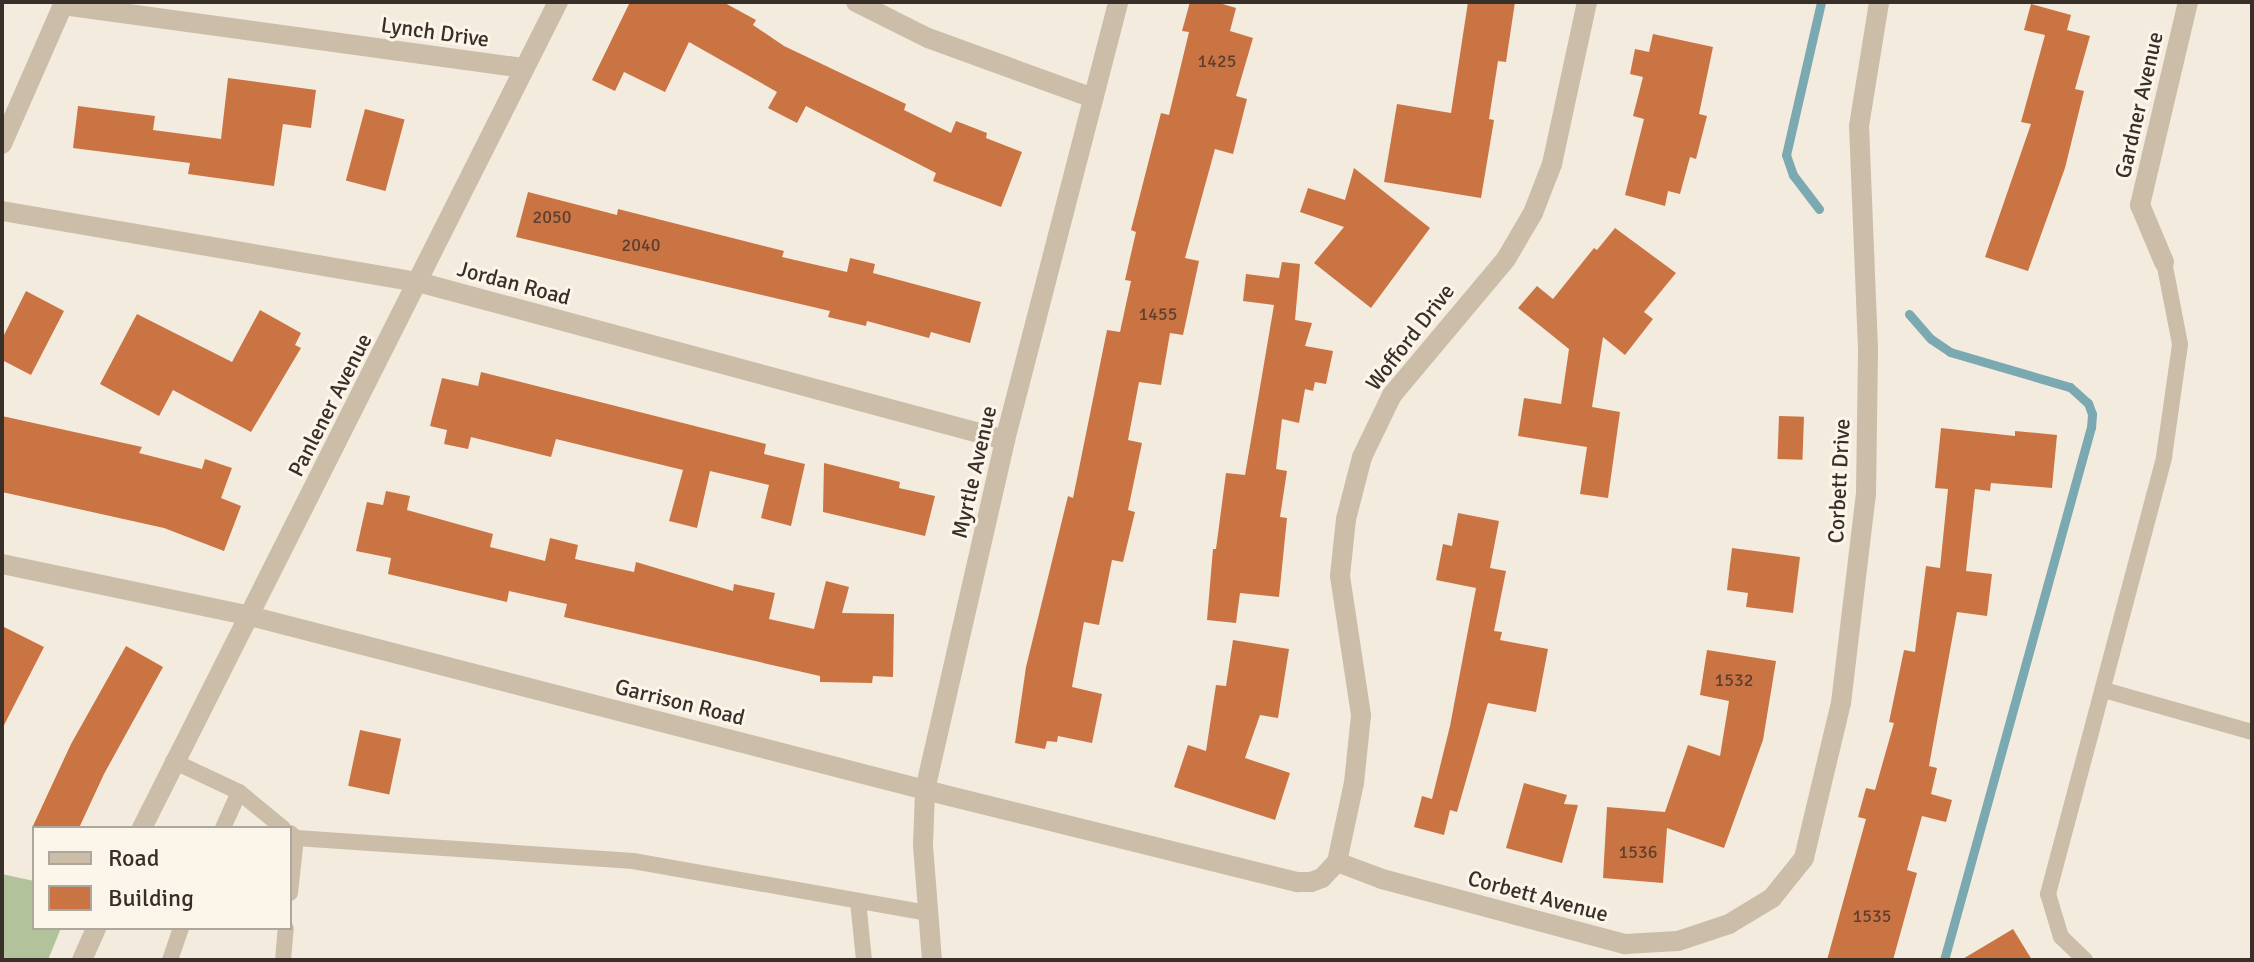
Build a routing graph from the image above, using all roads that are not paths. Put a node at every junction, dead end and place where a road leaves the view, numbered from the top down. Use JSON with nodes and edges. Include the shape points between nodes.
{"nodes":[{"id":1,"x":558,"y":2,"type":"edge"},
{"id":2,"x":856,"y":2,"type":"edge"},
{"id":3,"x":1118,"y":2,"type":"edge"},
{"id":4,"x":1587,"y":2,"type":"edge"},
{"id":5,"x":1879,"y":2,"type":"edge"},
{"id":6,"x":2188,"y":2,"type":"edge"},
{"id":7,"x":64,"y":3,"type":"edge"},
{"id":8,"x":524,"y":68,"type":"junction"},
{"id":9,"x":1093,"y":98,"type":"junction"},
{"id":10,"x":2,"y":144,"type":"edge"},
{"id":11,"x":2,"y":211,"type":"edge"},
{"id":12,"x":2164,"y":262,"type":"joint"},
{"id":13,"x":418,"y":282,"type":"junction"},
{"id":14,"x":1005,"y":440,"type":"junction"},
{"id":15,"x":2,"y":564,"type":"edge"},
{"id":16,"x":250,"y":616,"type":"junction"},
{"id":17,"x":2104,"y":690,"type":"junction"},
{"id":18,"x":2252,"y":732,"type":"edge"},
{"id":19,"x":173,"y":761,"type":"junction"},
{"id":20,"x":925,"y":790,"type":"junction"},
{"id":21,"x":239,"y":792,"type":"junction"},
{"id":22,"x":143,"y":826,"type":"edge"},
{"id":23,"x":224,"y":826,"type":"edge"},
{"id":24,"x":281,"y":826,"type":"edge"},
{"id":25,"x":292,"y":833,"type":"edge"},
{"id":26,"x":1337,"y":862,"type":"junction"},
{"id":27,"x":858,"y":901,"type":"junction"},
{"id":28,"x":928,"y":913,"type":"junction"},
{"id":29,"x":1729,"y":924,"type":"joint"},
{"id":30,"x":95,"y":930,"type":"edge"},
{"id":31,"x":180,"y":930,"type":"edge"},
{"id":32,"x":286,"y":930,"type":"edge"},
{"id":33,"x":82,"y":960,"type":"edge"},
{"id":34,"x":170,"y":960,"type":"edge"},
{"id":35,"x":283,"y":960,"type":"edge"},
{"id":36,"x":864,"y":960,"type":"edge"},
{"id":37,"x":932,"y":960,"type":"edge"},
{"id":38,"x":2085,"y":960,"type":"edge"}],
"edges":[{"from":1,"to":8,"type":"street","name":"Panlener Avenue"},
{"from":2,"to":9,"type":"street","via":[[928,38]]},
{"from":3,"to":9,"type":"street","name":"Myrtle Avenue"},
{"from":4,"to":26,"type":"street","name":"Wofford Drive","via":[[1552,164],[1533,213],[1506,259],[1392,395],[1375,424],[1352,489],[1341,604],[1361,715],[1348,821]]},
{"from":5,"to":29,"type":"street","name":"Corbett Drive","via":[[1859,126],[1868,349],[1866,494],[1841,703],[1804,858],[1772,898]]},
{"from":6,"to":12,"type":"street","name":"Gardner Avenue","via":[[2140,205]]},
{"from":7,"to":8,"type":"street","name":"Lynch Drive"},
{"from":7,"to":10,"type":"street","name":"Lynch Drive"},
{"from":8,"to":13,"type":"street","name":"Panlener Avenue"},
{"from":9,"to":14,"type":"street","name":"Myrtle Avenue"},
{"from":11,"to":13,"type":"street","name":"Jordan Road"},
{"from":12,"to":17,"type":"lane","via":[[2180,344],[2164,457]]},
{"from":13,"to":14,"type":"street","name":"Jordan Road"},
{"from":13,"to":16,"type":"street","name":"Panlener Avenue"},
{"from":14,"to":20,"type":"street","name":"Myrtle Avenue"},
{"from":15,"to":16,"type":"street","name":"Garrison Road"},
{"from":16,"to":19,"type":"street","name":"Panlener Avenue"},
{"from":16,"to":20,"type":"street","name":"Garrison Road"},
{"from":17,"to":18,"type":"lane"},
{"from":17,"to":38,"type":"lane","via":[[2048,894],[2061,937]]},
{"from":19,"to":21,"type":"lane"},
{"from":19,"to":22,"type":"street","name":"Panlener Avenue"},
{"from":20,"to":26,"type":"street","name":"Garrison Road","via":[[1298,882],[1322,878]]},
{"from":20,"to":28,"type":"street","name":"Myrtle Avenue"},
{"from":21,"to":23,"type":"lane"},
{"from":21,"to":24,"type":"lane"},
{"from":25,"to":27,"type":"lane","via":[[633,861]]},
{"from":26,"to":29,"type":"street","name":"Corbett Avenue","via":[[1382,879],[1625,944],[1678,941]]},
{"from":27,"to":28,"type":"lane"},
{"from":27,"to":36,"type":"lane"},
{"from":28,"to":37,"type":"street","name":"Myrtle Avenue"},
{"from":30,"to":33,"type":"street"},
{"from":31,"to":34,"type":"lane"},
{"from":32,"to":35,"type":"lane"}]}
